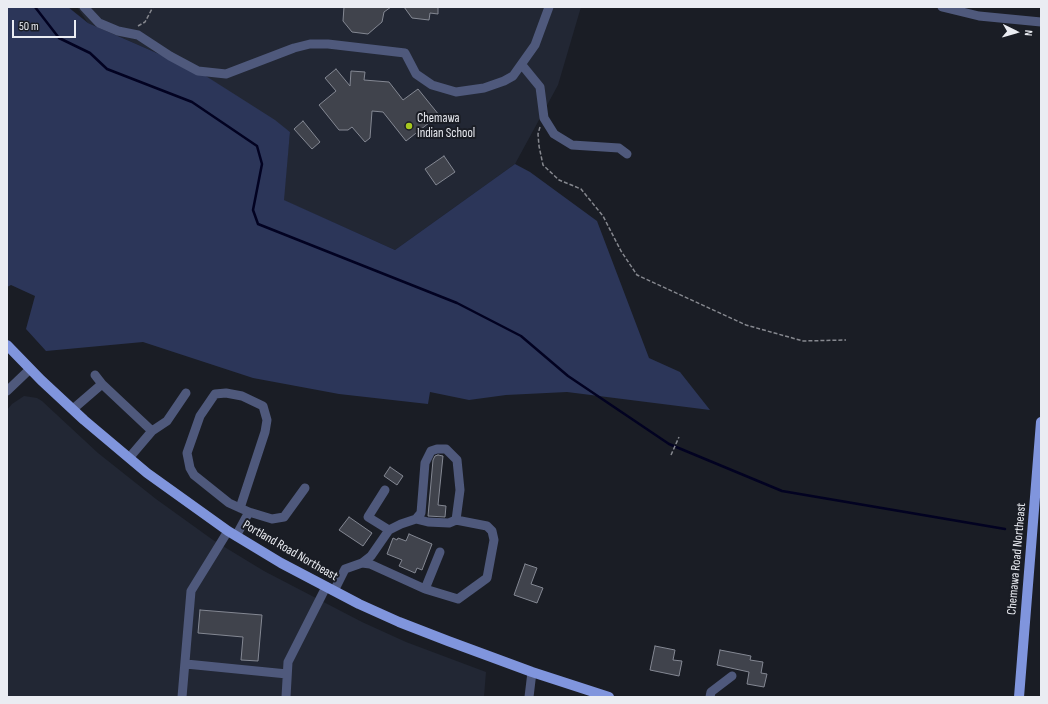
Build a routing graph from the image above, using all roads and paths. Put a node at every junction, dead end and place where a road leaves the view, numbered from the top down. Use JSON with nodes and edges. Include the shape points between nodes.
{"nodes":[{"id":1,"x":84,"y":7,"type":"edge"},
{"id":2,"x":153,"y":7,"type":"edge"},
{"id":3,"x":549,"y":7,"type":"edge"},
{"id":4,"x":942,"y":7,"type":"edge"},
{"id":5,"x":1041,"y":22,"type":"edge"},
{"id":6,"x":136,"y":27,"type":"dead end"},
{"id":7,"x":522,"y":65,"type":"junction"},
{"id":8,"x":544,"y":118,"type":"junction"},
{"id":9,"x":627,"y":154,"type":"dead end"},
{"id":10,"x":846,"y":340,"type":"dead end"},
{"id":11,"x":7,"y":345,"type":"edge"},
{"id":12,"x":30,"y":369,"type":"junction"},
{"id":13,"x":95,"y":375,"type":"dead end"},
{"id":14,"x":102,"y":384,"type":"junction"},
{"id":15,"x":7,"y":391,"type":"edge"},
{"id":16,"x":186,"y":393,"type":"dead end"},
{"id":17,"x":73,"y":409,"type":"junction"},
{"id":18,"x":1041,"y":422,"type":"edge"},
{"id":19,"x":152,"y":431,"type":"junction"},
{"id":20,"x":679,"y":437,"type":"dead end"},
{"id":21,"x":671,"y":455,"type":"dead end"},
{"id":22,"x":129,"y":458,"type":"junction"},
{"id":23,"x":305,"y":488,"type":"dead end"},
{"id":24,"x":385,"y":490,"type":"dead end"},
{"id":25,"x":240,"y":508,"type":"junction"},
{"id":26,"x":249,"y":512,"type":"junction"},
{"id":27,"x":416,"y":519,"type":"junction"},
{"id":28,"x":456,"y":520,"type":"junction"},
{"id":29,"x":389,"y":530,"type":"junction"},
{"id":30,"x":232,"y":534,"type":"junction"},
{"id":31,"x":440,"y":552,"type":"dead end"},
{"id":32,"x":362,"y":563,"type":"junction"},
{"id":33,"x":330,"y":589,"type":"junction"},
{"id":34,"x":425,"y":590,"type":"junction"},
{"id":35,"x":186,"y":664,"type":"junction"},
{"id":36,"x":532,"y":672,"type":"junction"},
{"id":37,"x":287,"y":674,"type":"junction"},
{"id":38,"x":732,"y":676,"type":"dead end"},
{"id":39,"x":182,"y":697,"type":"edge"},
{"id":40,"x":286,"y":697,"type":"edge"},
{"id":41,"x":529,"y":697,"type":"edge"},
{"id":42,"x":609,"y":697,"type":"edge"},
{"id":43,"x":710,"y":697,"type":"edge"},
{"id":44,"x":1019,"y":697,"type":"edge"}],
"edges":[{"from":1,"to":7,"type":"street","via":[[99,23],[118,31],[138,35],[185,65],[210,73],[226,74],[310,44],[405,53],[416,74],[432,85],[456,92],[484,88],[504,81],[513,76]]},
{"from":2,"to":6,"type":"path","via":[[145,22]]},
{"from":3,"to":7,"type":"street","via":[[535,45]]},
{"from":4,"to":5,"type":"street","via":[[992,18]]},
{"from":7,"to":8,"type":"street","via":[[540,87]]},
{"from":8,"to":9,"type":"street","via":[[554,134],[572,145],[619,148]]},
{"from":8,"to":10,"type":"path","via":[[538,134],[544,165],[559,180],[581,189],[603,216],[621,252],[637,275],[746,325],[803,341]]},
{"from":11,"to":12,"type":"main road","name":"Portland Road Northeast"},
{"from":12,"to":15,"type":"street"},
{"from":12,"to":17,"type":"main road","name":"Portland Road Northeast"},
{"from":13,"to":14,"type":"street"},
{"from":14,"to":17,"type":"street"},
{"from":14,"to":19,"type":"street"},
{"from":16,"to":19,"type":"street","via":[[167,421]]},
{"from":17,"to":22,"type":"main road","name":"Portland Road Northeast"},
{"from":18,"to":44,"type":"main road","name":"Chemawa Road Northeast"},
{"from":19,"to":22,"type":"street"},
{"from":20,"to":21,"type":"path"},
{"from":22,"to":30,"type":"main road","name":"Portland Road Northeast","via":[[167,489]]},
{"from":23,"to":26,"type":"street","via":[[284,518],[272,519]]},
{"from":24,"to":29,"type":"street","via":[[368,517]]},
{"from":25,"to":25,"type":"street","via":[[229,503],[194,475],[190,468],[187,453],[189,446],[200,416],[215,394],[242,396],[263,406],[267,420]]},
{"from":25,"to":26,"type":"street"},
{"from":26,"to":30,"type":"street"},
{"from":27,"to":28,"type":"street","via":[[449,523]]},
{"from":27,"to":28,"type":"street","via":[[421,513],[425,463],[431,451],[446,449],[457,460],[460,490]]},
{"from":27,"to":29,"type":"street"},
{"from":28,"to":34,"type":"street","via":[[487,526],[492,531],[494,540],[487,578],[458,599]]},
{"from":29,"to":32,"type":"street","via":[[371,556]]},
{"from":30,"to":33,"type":"main road","name":"Portland Road Northeast"},
{"from":30,"to":35,"type":"street","via":[[192,591]]},
{"from":31,"to":34,"type":"street"},
{"from":32,"to":33,"type":"street","via":[[345,569]]},
{"from":32,"to":34,"type":"street","via":[[370,564]]},
{"from":33,"to":36,"type":"main road","name":"Portland Road Northeast","via":[[406,624]]},
{"from":33,"to":37,"type":"street","via":[[288,662]]},
{"from":35,"to":37,"type":"street"},
{"from":35,"to":39,"type":"street"},
{"from":36,"to":41,"type":"street"},
{"from":36,"to":42,"type":"main road","name":"Portland Road Northeast"},
{"from":37,"to":40,"type":"street"},
{"from":38,"to":43,"type":"street","via":[[711,692]]}]}
